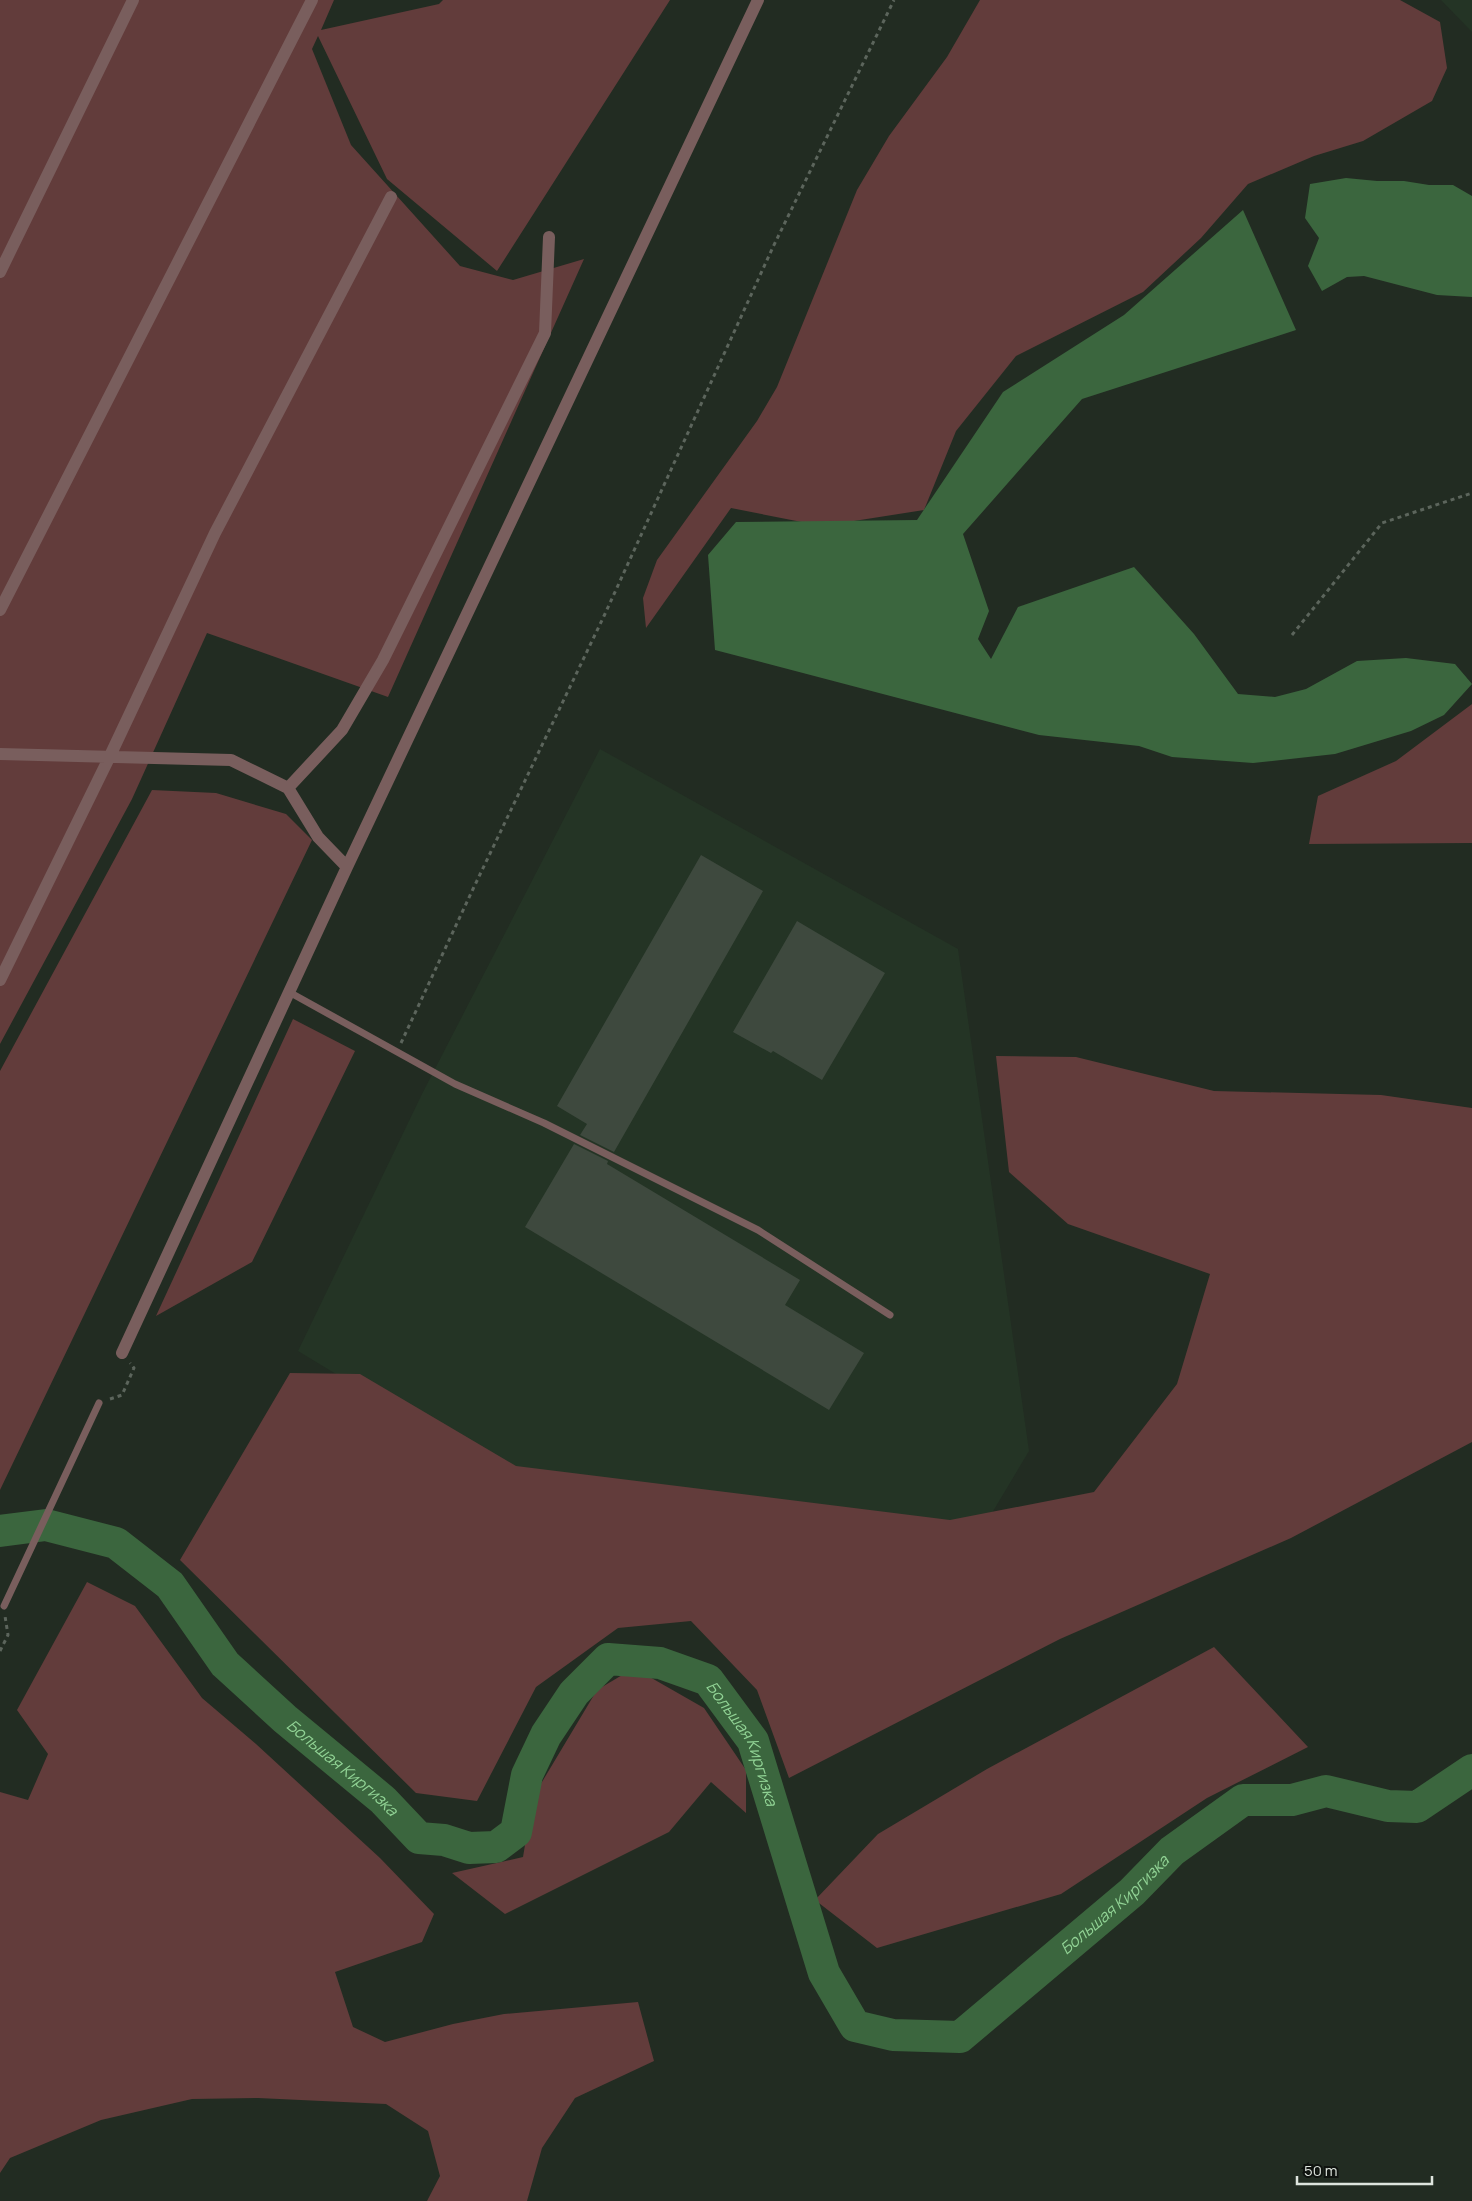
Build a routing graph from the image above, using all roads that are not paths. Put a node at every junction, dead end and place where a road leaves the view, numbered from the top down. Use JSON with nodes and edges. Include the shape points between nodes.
{"nodes":[{"id":1,"x":133,"y":0,"type":"edge"},
{"id":2,"x":312,"y":0,"type":"edge"},
{"id":3,"x":758,"y":0,"type":"edge"},
{"id":4,"x":391,"y":197,"type":"dead end"},
{"id":5,"x":549,"y":237,"type":"dead end"},
{"id":6,"x":0,"y":272,"type":"edge"},
{"id":7,"x":0,"y":610,"type":"edge"},
{"id":8,"x":0,"y":754,"type":"edge"},
{"id":9,"x":109,"y":758,"type":"junction"},
{"id":10,"x":288,"y":788,"type":"junction"},
{"id":11,"x":346,"y":867,"type":"junction"},
{"id":12,"x":0,"y":980,"type":"edge"},
{"id":13,"x":289,"y":992,"type":"junction"},
{"id":14,"x":890,"y":1315,"type":"dead end"},
{"id":15,"x":122,"y":1353,"type":"road end"},
{"id":16,"x":99,"y":1403,"type":"road end"},
{"id":17,"x":4,"y":1606,"type":"road end"}],
"edges":[{"from":1,"to":6,"type":"street"},
{"from":2,"to":7,"type":"street"},
{"from":3,"to":11,"type":"street"},
{"from":4,"to":9,"type":"street","via":[[215,533]]},
{"from":5,"to":10,"type":"street","via":[[545,333],[383,660],[342,730]]},
{"from":8,"to":9,"type":"street"},
{"from":9,"to":10,"type":"street","via":[[231,760]]},
{"from":9,"to":12,"type":"street"},
{"from":10,"to":11,"type":"street","via":[[318,837]]},
{"from":11,"to":13,"type":"street"},
{"from":13,"to":14,"type":"lane","via":[[455,1084],[544,1123],[758,1230]]},
{"from":13,"to":15,"type":"street"},
{"from":16,"to":17,"type":"lane"}]}
